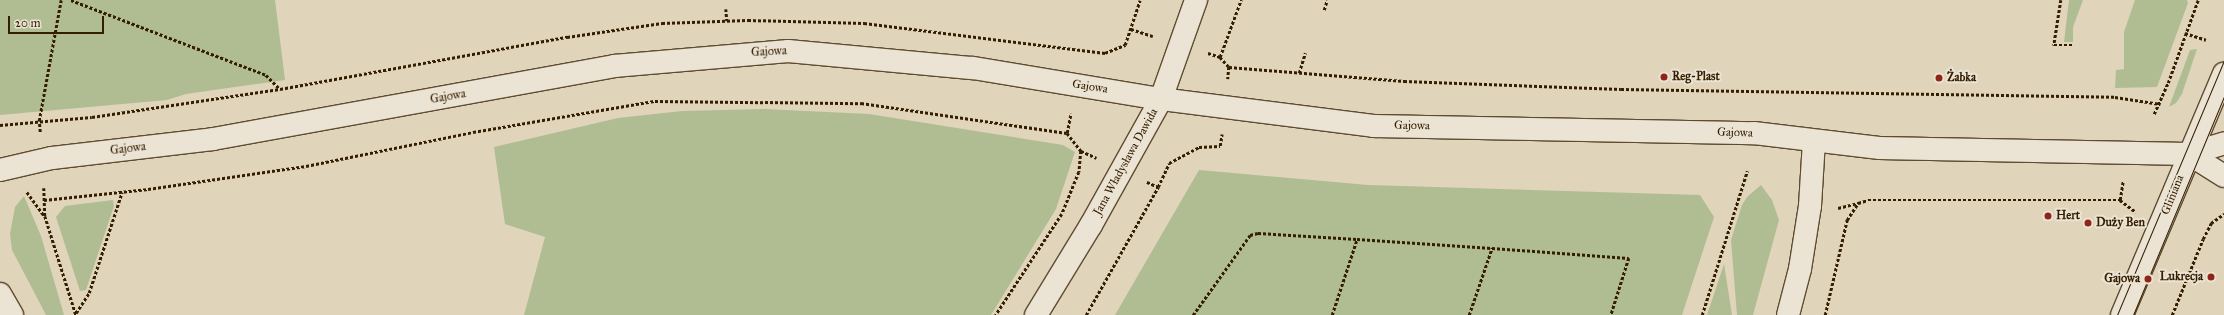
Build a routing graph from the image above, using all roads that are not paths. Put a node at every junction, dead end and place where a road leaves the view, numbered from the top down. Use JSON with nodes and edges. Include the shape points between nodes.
{"nodes":[{"id":1,"x":1196,"y":0,"type":"edge"},
{"id":2,"x":2224,"y":74,"type":"edge"},
{"id":3,"x":1161,"y":99,"type":"junction"},
{"id":4,"x":1814,"y":141,"type":"junction"},
{"id":5,"x":2224,"y":143,"type":"edge"},
{"id":6,"x":2189,"y":154,"type":"junction"},
{"id":7,"x":0,"y":170,"type":"edge"},
{"id":8,"x":2224,"y":176,"type":"edge"},
{"id":9,"x":0,"y":294,"type":"edge"},
{"id":10,"x":12,"y":315,"type":"edge"},
{"id":11,"x":1036,"y":315,"type":"edge"},
{"id":12,"x":1788,"y":315,"type":"edge"},
{"id":13,"x":2122,"y":315,"type":"edge"}],
"edges":[{"from":1,"to":3,"type":"street","name":"Jana Władysława Dawida"},
{"from":2,"to":6,"type":"street","name":"Gliniana"},
{"from":3,"to":4,"type":"street","name":"Gajowa","via":[[1374,126],[1754,133]]},
{"from":3,"to":7,"type":"street","name":"Gajowa","via":[[973,68],[788,51],[614,66],[213,139],[52,158]]},
{"from":3,"to":11,"type":"street","name":"Jana Władysława Dawida","via":[[1091,224]]},
{"from":4,"to":6,"type":"street","name":"Gajowa","via":[[1879,148]]},
{"from":4,"to":12,"type":"street","via":[[1810,206],[1800,269]]},
{"from":5,"to":6,"type":"street","name":"Gajowa"},
{"from":6,"to":8,"type":"street"},
{"from":6,"to":13,"type":"street","name":"Gliniana"},
{"from":9,"to":10,"type":"street"}]}
